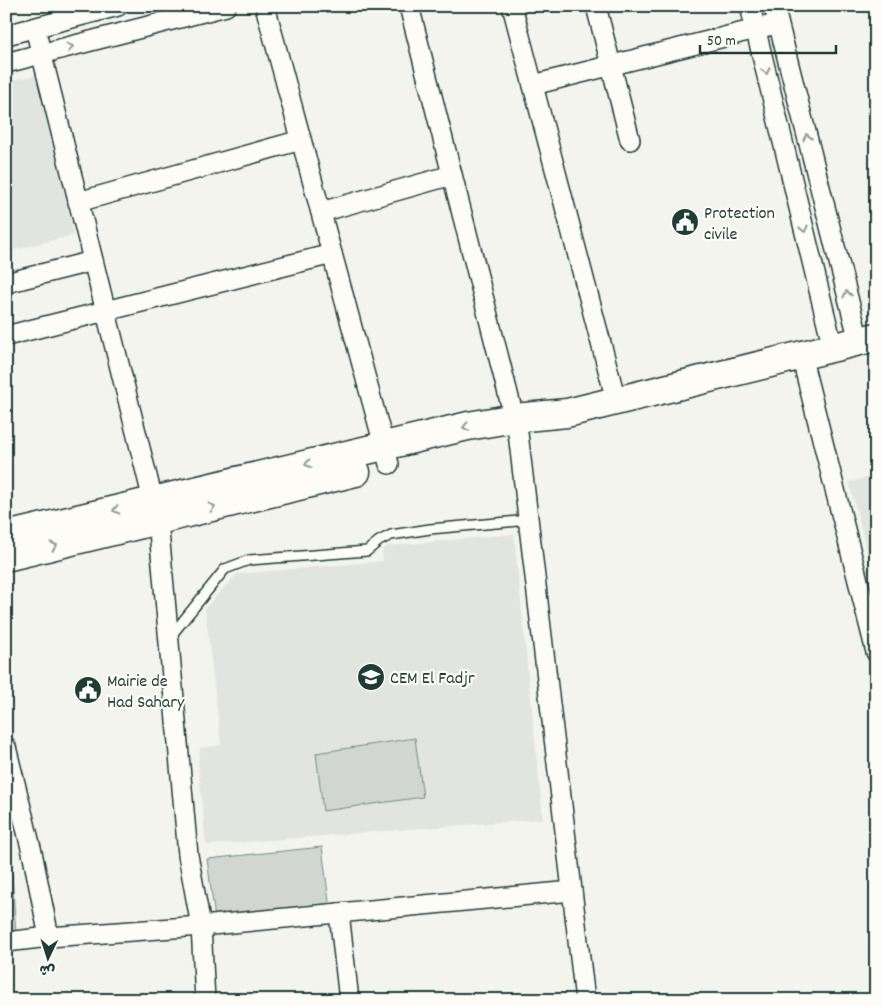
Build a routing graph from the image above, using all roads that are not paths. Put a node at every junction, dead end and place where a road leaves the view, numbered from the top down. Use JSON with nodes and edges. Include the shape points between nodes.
{"nodes":[{"id":1,"x":226,"y":6,"type":"edge"},
{"id":2,"x":265,"y":6,"type":"edge"},
{"id":3,"x":409,"y":6,"type":"edge"},
{"id":4,"x":512,"y":6,"type":"edge"},
{"id":5,"x":596,"y":6,"type":"edge"},
{"id":6,"x":750,"y":6,"type":"edge"},
{"id":7,"x":109,"y":7,"type":"edge"},
{"id":8,"x":776,"y":15,"type":"edge"},
{"id":9,"x":35,"y":28,"type":"junction"},
{"id":10,"x":756,"y":30,"type":"junction"},
{"id":11,"x":6,"y":35,"type":"edge"},
{"id":12,"x":42,"y":54,"type":"junction"},
{"id":13,"x":6,"y":63,"type":"edge"},
{"id":14,"x":611,"y":66,"type":"junction"},
{"id":15,"x":533,"y":85,"type":"junction"},
{"id":16,"x":302,"y":140,"type":"junction"},
{"id":17,"x":630,"y":140,"type":"dead end"},
{"id":18,"x":452,"y":175,"type":"junction"},
{"id":19,"x":78,"y":202,"type":"junction"},
{"id":20,"x":321,"y":212,"type":"junction"},
{"id":21,"x":332,"y":254,"type":"junction"},
{"id":22,"x":93,"y":261,"type":"junction"},
{"id":23,"x":6,"y":282,"type":"edge"},
{"id":24,"x":106,"y":312,"type":"junction"},
{"id":25,"x":6,"y":336,"type":"edge"},
{"id":26,"x":867,"y":339,"type":"edge"},
{"id":27,"x":832,"y":348,"type":"junction"},
{"id":28,"x":801,"y":355,"type":"junction"},
{"id":29,"x":616,"y":400,"type":"junction"},
{"id":30,"x":516,"y":426,"type":"junction"},
{"id":31,"x":387,"y":455,"type":"junction"},
{"id":32,"x":155,"y":511,"type":"junction"},
{"id":33,"x":529,"y":520,"type":"junction"},
{"id":34,"x":6,"y":536,"type":"edge"},
{"id":35,"x":6,"y":557,"type":"edge"},
{"id":36,"x":168,"y":639,"type":"junction"},
{"id":37,"x":876,"y":652,"type":"edge"},
{"id":38,"x":6,"y":747,"type":"edge"},
{"id":39,"x":572,"y":891,"type":"junction"},
{"id":40,"x":339,"y":913,"type":"junction"},
{"id":41,"x":201,"y":926,"type":"junction"},
{"id":42,"x":49,"y":937,"type":"junction"},
{"id":43,"x":6,"y":942,"type":"edge"},
{"id":44,"x":205,"y":1000,"type":"edge"},
{"id":45,"x":349,"y":1000,"type":"edge"},
{"id":46,"x":585,"y":1000,"type":"edge"}],
"edges":[{"from":12,"to":1,"type":"street","one_way":true},
{"from":2,"to":16,"type":"street"},
{"from":3,"to":18,"type":"street"},
{"from":4,"to":15,"type":"street"},
{"from":5,"to":14,"type":"street"},
{"from":6,"to":10,"type":"street"},
{"from":7,"to":9,"type":"street"},
{"from":8,"to":10,"type":"street"},
{"from":26,"to":8,"type":"street","one_way":true},
{"from":9,"to":11,"type":"street"},
{"from":9,"to":12,"type":"street"},
{"from":10,"to":14,"type":"street"},
{"from":10,"to":27,"type":"street","one_way":true},
{"from":12,"to":13,"type":"street"},
{"from":12,"to":19,"type":"street"},
{"from":14,"to":15,"type":"street"},
{"from":14,"to":17,"type":"street"},
{"from":15,"to":29,"type":"street"},
{"from":16,"to":19,"type":"street"},
{"from":16,"to":20,"type":"street"},
{"from":18,"to":20,"type":"street"},
{"from":18,"to":30,"type":"street"},
{"from":19,"to":22,"type":"street"},
{"from":20,"to":21,"type":"street"},
{"from":21,"to":24,"type":"street"},
{"from":21,"to":31,"type":"street"},
{"from":22,"to":23,"type":"street"},
{"from":22,"to":24,"type":"street"},
{"from":24,"to":25,"type":"street"},
{"from":24,"to":32,"type":"street"},
{"from":26,"to":27,"type":"main road"},
{"from":27,"to":28,"type":"main road"},
{"from":28,"to":29,"type":"main road"},
{"from":28,"to":37,"type":"street"},
{"from":29,"to":30,"type":"main road"},
{"from":30,"to":31,"type":"main road","via":[[468,426]]},
{"from":30,"to":33,"type":"street"},
{"from":31,"to":32,"type":"main road"},
{"from":32,"to":34,"type":"main road","one_way":true},
{"from":35,"to":32,"type":"main road","one_way":true},
{"from":32,"to":36,"type":"street"},
{"from":33,"to":36,"type":"lane","via":[[391,534],[367,551],[249,560],[225,569]]},
{"from":33,"to":39,"type":"street"},
{"from":36,"to":41,"type":"street","via":[[188,855]]},
{"from":38,"to":42,"type":"street"},
{"from":39,"to":40,"type":"street"},
{"from":39,"to":46,"type":"street"},
{"from":40,"to":41,"type":"street"},
{"from":40,"to":45,"type":"street"},
{"from":41,"to":42,"type":"street"},
{"from":41,"to":44,"type":"street"},
{"from":42,"to":43,"type":"street"}]}
